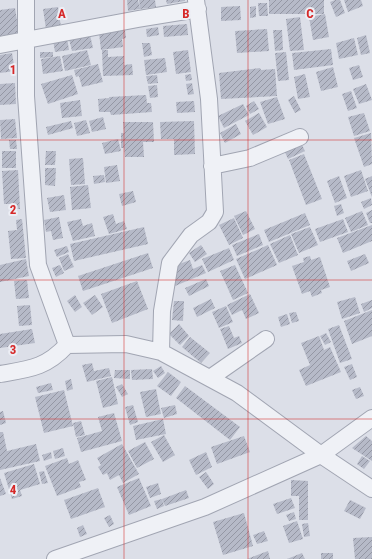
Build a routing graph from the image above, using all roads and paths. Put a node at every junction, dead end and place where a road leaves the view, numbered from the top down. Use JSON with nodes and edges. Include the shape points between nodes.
{"nodes":[{"id":1,"x":26,"y":0,"type":"edge"},
{"id":2,"x":197,"y":5,"type":"edge"},
{"id":3,"x":27,"y":39,"type":"junction"},
{"id":4,"x":0,"y":45,"type":"edge"},
{"id":5,"x":300,"y":137,"type":"dead end"},
{"id":6,"x":212,"y":166,"type":"junction"},
{"id":7,"x":266,"y":339,"type":"dead end"},
{"id":8,"x":67,"y":345,"type":"junction"},
{"id":9,"x":161,"y":352,"type":"junction"},
{"id":10,"x":0,"y":374,"type":"edge"},
{"id":11,"x":210,"y":378,"type":"junction"},
{"id":12,"x":372,"y":418,"type":"edge"},
{"id":13,"x":321,"y":455,"type":"junction"},
{"id":14,"x":372,"y":489,"type":"edge"},
{"id":15,"x":55,"y":559,"type":"edge"}],
"edges":[{"from":1,"to":3,"type":"street"},
{"from":2,"to":3,"type":"street"},
{"from":2,"to":6,"type":"street","via":[[209,100]]},
{"from":3,"to":4,"type":"street"},
{"from":3,"to":8,"type":"street","via":[[26,96],[38,265]]},
{"from":5,"to":6,"type":"street","via":[[250,158]]},
{"from":6,"to":9,"type":"street","via":[[215,212],[210,222],[191,235],[170,263],[162,311]]},
{"from":7,"to":11,"type":"street"},
{"from":8,"to":9,"type":"street","via":[[126,344]]},
{"from":8,"to":10,"type":"street","via":[[55,358],[33,368]]},
{"from":9,"to":11,"type":"street"},
{"from":11,"to":13,"type":"street","via":[[236,393]]},
{"from":12,"to":13,"type":"street"},
{"from":13,"to":14,"type":"street"},
{"from":13,"to":15,"type":"street","via":[[205,507]]}]}
